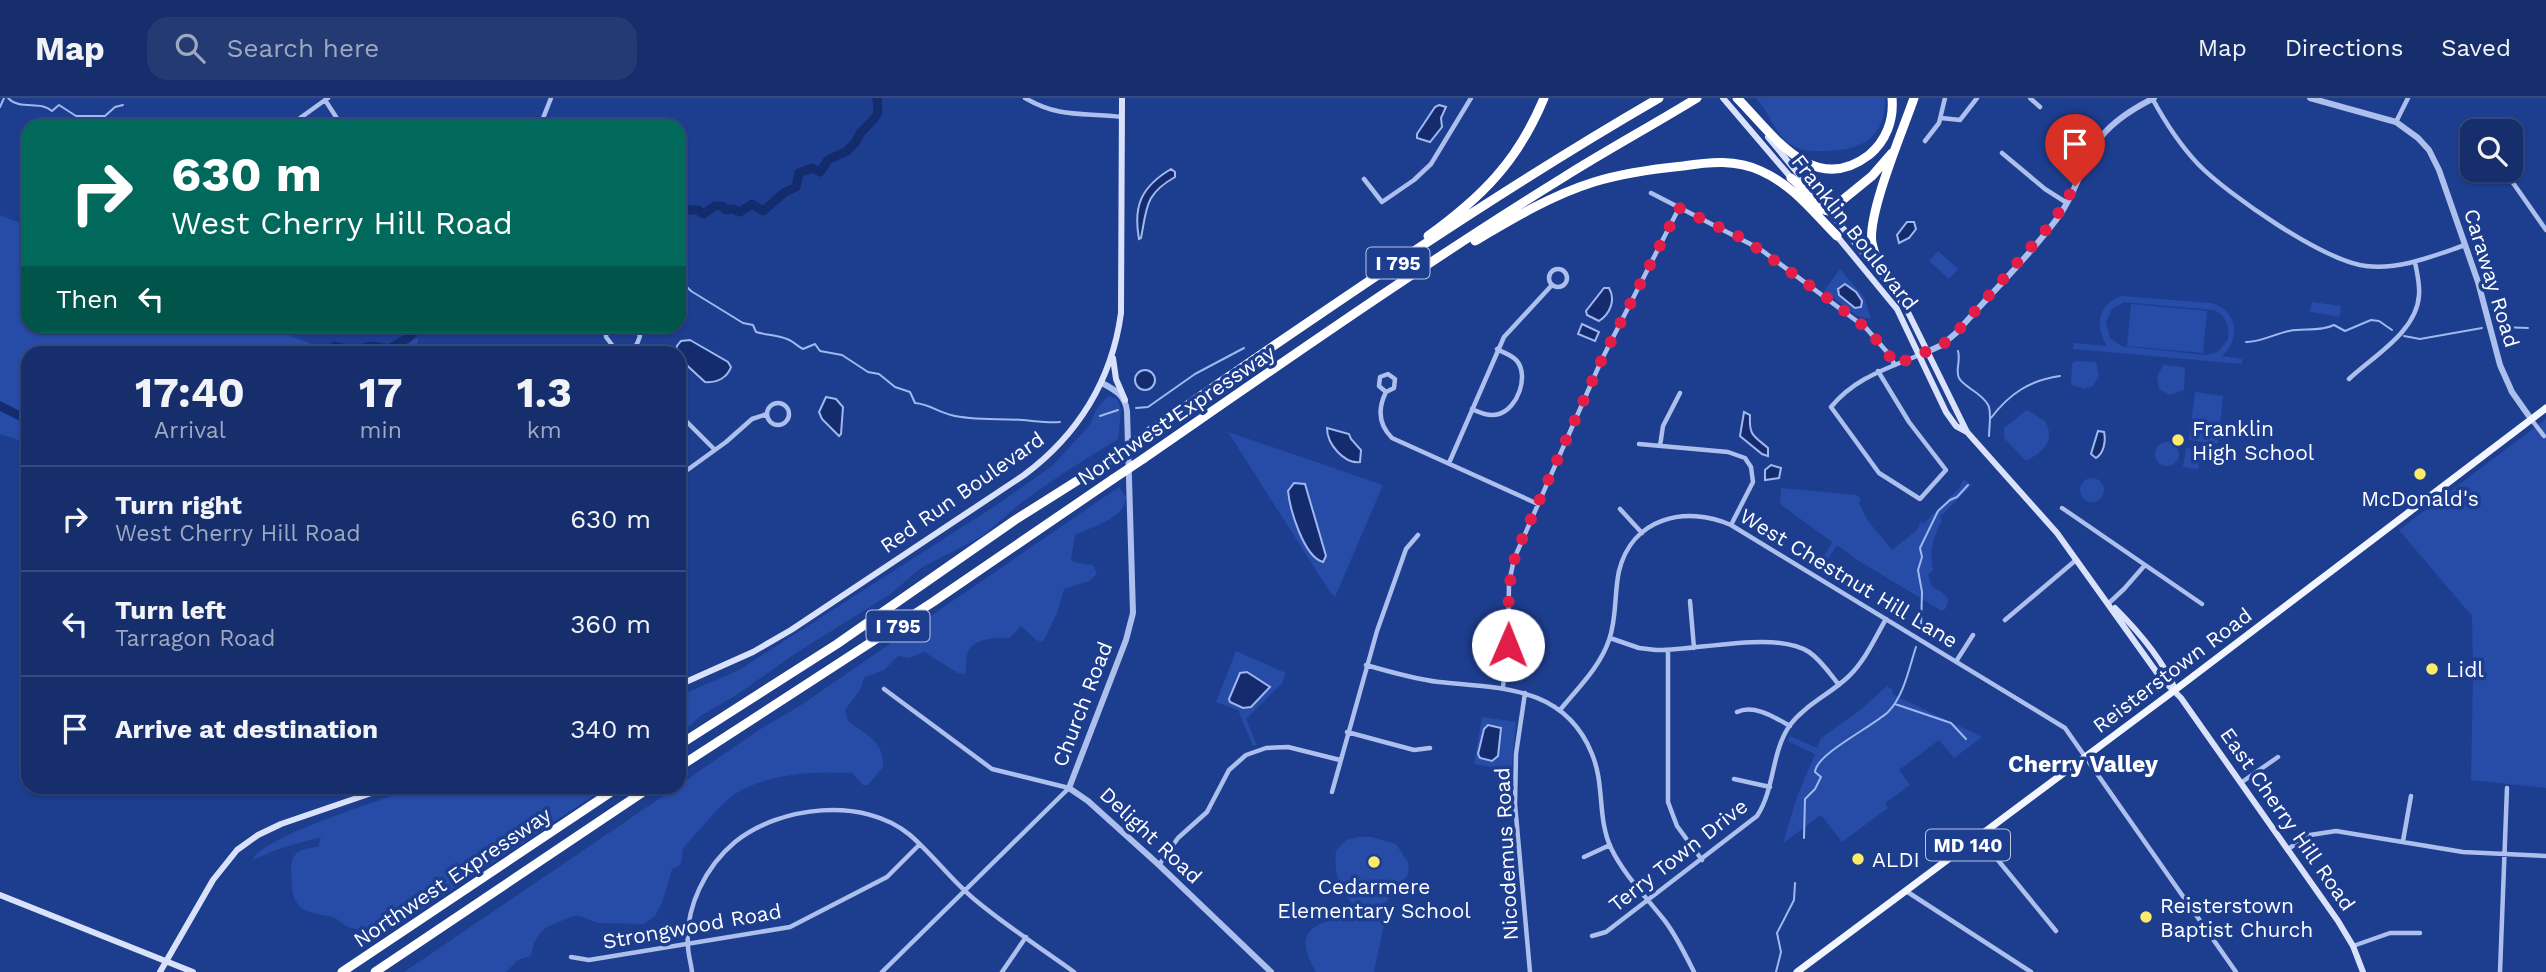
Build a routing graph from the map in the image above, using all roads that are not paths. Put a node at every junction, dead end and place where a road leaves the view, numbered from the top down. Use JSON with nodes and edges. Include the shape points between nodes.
{"nodes":[{"id":1,"x":551,"y":98,"type":"edge"},
{"id":2,"x":1025,"y":98,"type":"edge"},
{"id":3,"x":1122,"y":98,"type":"edge"},
{"id":4,"x":1471,"y":98,"type":"edge"},
{"id":5,"x":1544,"y":98,"type":"edge"},
{"id":6,"x":1659,"y":98,"type":"edge"},
{"id":7,"x":1697,"y":98,"type":"edge"},
{"id":8,"x":1705,"y":98,"type":"edge"},
{"id":9,"x":1723,"y":98,"type":"edge"},
{"id":10,"x":1737,"y":98,"type":"edge"},
{"id":11,"x":1892,"y":98,"type":"edge"},
{"id":12,"x":1914,"y":98,"type":"edge"},
{"id":13,"x":1945,"y":98,"type":"edge"},
{"id":14,"x":1978,"y":98,"type":"edge"},
{"id":15,"x":2030,"y":98,"type":"edge"},
{"id":16,"x":2153,"y":98,"type":"edge"},
{"id":17,"x":2310,"y":98,"type":"edge"},
{"id":18,"x":2408,"y":98,"type":"edge"},
{"id":19,"x":327,"y":99,"type":"edge"},
{"id":20,"x":2040,"y":107,"type":"dead end"},
{"id":21,"x":1122,"y":117,"type":"junction"},
{"id":22,"x":1941,"y":118,"type":"junction"},
{"id":23,"x":299,"y":119,"type":"edge"},
{"id":24,"x":338,"y":119,"type":"edge"},
{"id":25,"x":543,"y":119,"type":"edge"},
{"id":26,"x":2396,"y":122,"type":"junction"},
{"id":27,"x":1638,"y":134,"type":"junction"},
{"id":28,"x":1925,"y":141,"type":"dead end"},
{"id":29,"x":1897,"y":146,"type":"junction"},
{"id":30,"x":2002,"y":153,"type":"dead end"},
{"id":31,"x":1791,"y":178,"type":"junction"},
{"id":32,"x":1364,"y":179,"type":"dead end"},
{"id":33,"x":2512,"y":182,"type":"edge"},
{"id":34,"x":1651,"y":192,"type":"dead end"},
{"id":35,"x":2067,"y":203,"type":"junction"},
{"id":36,"x":1679,"y":208,"type":"junction"},
{"id":37,"x":1829,"y":211,"type":"junction"},
{"id":38,"x":2546,"y":230,"type":"edge"},
{"id":39,"x":1838,"y":236,"type":"junction"},
{"id":40,"x":2465,"y":245,"type":"junction"},
{"id":41,"x":2415,"y":262,"type":"junction"},
{"id":42,"x":1552,"y":285,"type":"junction"},
{"id":43,"x":1385,"y":293,"type":"junction"},
{"id":44,"x":1905,"y":304,"type":"junction"},
{"id":45,"x":1325,"y":311,"type":"junction"},
{"id":46,"x":1497,"y":349,"type":"junction"},
{"id":47,"x":1928,"y":352,"type":"junction"},
{"id":48,"x":1113,"y":354,"type":"junction"},
{"id":49,"x":1920,"y":355,"type":"junction"},
{"id":50,"x":1895,"y":365,"type":"junction"},
{"id":51,"x":1878,"y":371,"type":"junction"},
{"id":52,"x":2349,"y":379,"type":"dead end"},
{"id":53,"x":1102,"y":383,"type":"junction"},
{"id":54,"x":1386,"y":392,"type":"junction"},
{"id":55,"x":1679,"y":393,"type":"dead end"},
{"id":56,"x":1125,"y":400,"type":"junction"},
{"id":57,"x":2546,"y":408,"type":"edge"},
{"id":58,"x":1472,"y":409,"type":"junction"},
{"id":59,"x":767,"y":414,"type":"junction"},
{"id":60,"x":2531,"y":419,"type":"junction"},
{"id":61,"x":686,"y":421,"type":"edge"},
{"id":62,"x":1967,"y":432,"type":"junction"},
{"id":63,"x":2544,"y":436,"type":"dead end"},
{"id":64,"x":1639,"y":444,"type":"dead end"},
{"id":65,"x":1660,"y":446,"type":"junction"},
{"id":66,"x":715,"y":450,"type":"junction"},
{"id":67,"x":1449,"y":463,"type":"junction"},
{"id":68,"x":686,"y":471,"type":"edge"},
{"id":69,"x":1538,"y":504,"type":"junction"},
{"id":70,"x":2062,"y":508,"type":"dead end"},
{"id":71,"x":1620,"y":509,"type":"dead end"},
{"id":72,"x":1731,"y":525,"type":"junction"},
{"id":73,"x":1642,"y":533,"type":"junction"},
{"id":74,"x":1418,"y":535,"type":"dead end"},
{"id":75,"x":2077,"y":560,"type":"junction"},
{"id":76,"x":2145,"y":565,"type":"junction"},
{"id":77,"x":1690,"y":601,"type":"dead end"},
{"id":78,"x":2109,"y":603,"type":"junction"},
{"id":79,"x":2202,"y":604,"type":"dead end"},
{"id":80,"x":1886,"y":619,"type":"junction"},
{"id":81,"x":2005,"y":620,"type":"dead end"},
{"id":82,"x":1973,"y":635,"type":"dead end"},
{"id":83,"x":1610,"y":638,"type":"junction"},
{"id":84,"x":1694,"y":648,"type":"junction"},
{"id":85,"x":1668,"y":650,"type":"junction"},
{"id":86,"x":1957,"y":660,"type":"junction"},
{"id":87,"x":1366,"y":665,"type":"junction"},
{"id":88,"x":686,"y":682,"type":"edge"},
{"id":89,"x":1839,"y":685,"type":"junction"},
{"id":90,"x":1503,"y":687,"type":"junction"},
{"id":91,"x":884,"y":689,"type":"dead end"},
{"id":92,"x":2175,"y":690,"type":"junction"},
{"id":93,"x":1525,"y":693,"type":"junction"},
{"id":94,"x":1560,"y":710,"type":"junction"},
{"id":95,"x":1737,"y":712,"type":"dead end"},
{"id":96,"x":1790,"y":726,"type":"junction"},
{"id":97,"x":1347,"y":732,"type":"junction"},
{"id":98,"x":686,"y":740,"type":"edge"},
{"id":99,"x":1430,"y":748,"type":"dead end"},
{"id":100,"x":2086,"y":757,"type":"junction"},
{"id":101,"x":2278,"y":757,"type":"dead end"},
{"id":102,"x":1340,"y":760,"type":"junction"},
{"id":103,"x":686,"y":762,"type":"edge"},
{"id":104,"x":1734,"y":779,"type":"dead end"},
{"id":105,"x":2242,"y":782,"type":"junction"},
{"id":106,"x":1770,"y":787,"type":"junction"},
{"id":107,"x":1069,"y":788,"type":"junction"},
{"id":108,"x":2507,"y":788,"type":"dead end"},
{"id":109,"x":1332,"y":792,"type":"dead end"},
{"id":110,"x":368,"y":794,"type":"edge"},
{"id":111,"x":608,"y":794,"type":"edge"},
{"id":112,"x":640,"y":794,"type":"edge"},
{"id":113,"x":2411,"y":796,"type":"dead end"},
{"id":114,"x":1979,"y":837,"type":"junction"},
{"id":115,"x":2403,"y":841,"type":"junction"},
{"id":116,"x":919,"y":845,"type":"junction"},
{"id":117,"x":1610,"y":845,"type":"junction"},
{"id":118,"x":2288,"y":849,"type":"junction"},
{"id":119,"x":2504,"y":854,"type":"junction"},
{"id":120,"x":2546,"y":856,"type":"edge"},
{"id":121,"x":1584,"y":857,"type":"dead end"},
{"id":122,"x":1702,"y":860,"type":"junction"},
{"id":123,"x":1159,"y":866,"type":"junction"},
{"id":124,"x":966,"y":891,"type":"junction"},
{"id":125,"x":1906,"y":891,"type":"junction"},
{"id":126,"x":0,"y":895,"type":"edge"},
{"id":127,"x":1648,"y":901,"type":"junction"},
{"id":128,"x":2056,"y":931,"type":"dead end"},
{"id":129,"x":2420,"y":933,"type":"dead end"},
{"id":130,"x":1592,"y":936,"type":"dead end"},
{"id":131,"x":1026,"y":937,"type":"junction"},
{"id":132,"x":688,"y":945,"type":"junction"},
{"id":133,"x":2353,"y":946,"type":"junction"},
{"id":134,"x":571,"y":957,"type":"dead end"},
{"id":135,"x":166,"y":961,"type":"junction"},
{"id":136,"x":160,"y":972,"type":"edge"},
{"id":137,"x":193,"y":972,"type":"edge"},
{"id":138,"x":342,"y":972,"type":"edge"},
{"id":139,"x":375,"y":972,"type":"edge"},
{"id":140,"x":692,"y":972,"type":"edge"},
{"id":141,"x":882,"y":972,"type":"edge"},
{"id":142,"x":1002,"y":972,"type":"edge"},
{"id":143,"x":1074,"y":972,"type":"edge"},
{"id":144,"x":1271,"y":972,"type":"edge"},
{"id":145,"x":1530,"y":972,"type":"edge"},
{"id":146,"x":1694,"y":972,"type":"edge"},
{"id":147,"x":1797,"y":972,"type":"edge"},
{"id":148,"x":2031,"y":972,"type":"edge"},
{"id":149,"x":2236,"y":972,"type":"edge"},
{"id":150,"x":2363,"y":972,"type":"edge"},
{"id":151,"x":2500,"y":972,"type":"edge"}],
"edges":[{"from":1,"to":25,"type":"street"},
{"from":2,"to":21,"type":"street","via":[[1069,114]]},
{"from":3,"to":21,"type":"main road","name":"Red Run Boulevard"},
{"from":4,"to":32,"type":"street","via":[[1437,155],[1414,180],[1382,202]]},
{"from":5,"to":45,"type":"highway","via":[[1517,152],[1488,188]]},
{"from":6,"to":45,"type":"highway","name":"Northwest Expressway","number":"I 795","via":[[1483,206]]},
{"from":7,"to":27,"type":"highway","name":"Northwest Expressway","number":"I 795"},
{"from":8,"to":27,"type":"highway"},
{"from":9,"to":31,"type":"main road","name":"Franklin Boulevard"},
{"from":10,"to":11,"type":"highway","via":[[1789,153],[1826,169],[1862,160],[1879,145],[1891,120]]},
{"from":10,"to":37,"type":"main road","name":"Franklin Boulevard"},
{"from":12,"to":29,"type":"highway"},
{"from":13,"to":22,"type":"street"},
{"from":14,"to":22,"type":"street","via":[[1960,120]]},
{"from":15,"to":20,"type":"street"},
{"from":16,"to":35,"type":"street","via":[[2127,113],[2101,137]]},
{"from":16,"to":41,"type":"street","via":[[2199,165],[2225,188],[2313,246],[2358,264]]},
{"from":17,"to":26,"type":"street","name":"Caraway Road"},
{"from":18,"to":26,"type":"street"},
{"from":19,"to":23,"type":"street"},
{"from":19,"to":24,"type":"street"},
{"from":21,"to":48,"type":"main road","name":"Red Run Boulevard","via":[[1122,302]]},
{"from":22,"to":28,"type":"street"},
{"from":26,"to":40,"type":"street","name":"Caraway Road","via":[[2418,138],[2434,159]]},
{"from":27,"to":43,"type":"highway","name":"Northwest Expressway","number":"I 795"},
{"from":29,"to":37,"type":"highway","via":[[1872,176]]},
{"from":29,"to":44,"type":"highway","via":[[1876,209],[1872,237],[1877,258]]},
{"from":30,"to":35,"type":"street"},
{"from":31,"to":37,"type":"highway","via":[[1819,208]]},
{"from":31,"to":39,"type":"main road","name":"Franklin Boulevard"},
{"from":33,"to":38,"type":"street"},
{"from":34,"to":36,"type":"street"},
{"from":35,"to":47,"type":"street","via":[[1956,333]]},
{"from":36,"to":50,"type":"street","via":[[1744,239],[1837,305],[1866,328]]},
{"from":36,"to":69,"type":"street","via":[[1602,359]]},
{"from":37,"to":44,"type":"main road","name":"Franklin Boulevard"},
{"from":39,"to":43,"type":"highway","via":[[1791,190],[1757,169],[1719,162],[1661,168],[1573,189]]},
{"from":39,"to":49,"type":"main road","name":"Franklin Boulevard","via":[[1897,309]]},
{"from":40,"to":41,"type":"street"},
{"from":40,"to":60,"type":"street","name":"Caraway Road","via":[[2504,375]]},
{"from":41,"to":52,"type":"street","via":[[2419,293],[2414,312],[2387,348]]},
{"from":42,"to":42,"type":"street","via":[[1565,283],[1564,271],[1550,273]]},
{"from":42,"to":46,"type":"street"},
{"from":43,"to":103,"type":"highway","name":"Northwest Expressway","number":"I 795","bridge":true,"via":[[933,602]]},
{"from":44,"to":47,"type":"main road","name":"Franklin Boulevard"},
{"from":45,"to":98,"type":"highway","name":"Northwest Expressway","number":"I 795","bridge":true,"via":[[1110,460]]},
{"from":46,"to":58,"type":"street"},
{"from":46,"to":58,"type":"street","via":[[1518,363],[1521,386],[1505,411],[1489,415]]},
{"from":47,"to":49,"type":"street"},
{"from":47,"to":62,"type":"main road","name":"Franklin Boulevard"},
{"from":48,"to":53,"type":"main road","name":"Red Run Boulevard"},
{"from":48,"to":56,"type":"main road"},
{"from":49,"to":50,"type":"street"},
{"from":49,"to":62,"type":"main road","name":"Franklin Boulevard","via":[[1946,412]]},
{"from":50,"to":51,"type":"street"},
{"from":51,"to":51,"type":"street","via":[[1946,470],[1920,499],[1879,473],[1831,407],[1848,388]]},
{"from":53,"to":56,"type":"street"},
{"from":53,"to":88,"type":"main road","name":"Red Run Boulevard","via":[[1068,435],[1024,475],[782,636]]},
{"from":54,"to":54,"type":"street","via":[[1396,384],[1388,374],[1378,382]]},
{"from":54,"to":67,"type":"street","via":[[1380,414],[1386,432]]},
{"from":55,"to":65,"type":"street","via":[[1663,426]]},
{"from":56,"to":107,"type":"street","name":"Church Road","via":[[1133,613]]},
{"from":57,"to":60,"type":"main road","number":"MD 140"},
{"from":58,"to":67,"type":"street"},
{"from":59,"to":59,"type":"street","via":[[776,424],[783,424],[789,415],[786,405],[779,403]]},
{"from":59,"to":66,"type":"street","via":[[752,419]]},
{"from":60,"to":63,"type":"street"},
{"from":60,"to":92,"type":"main road","name":"Reisterstown Road","number":"MD 140"},
{"from":61,"to":66,"type":"street"},
{"from":62,"to":75,"type":"main road","name":"Franklin Boulevard"},
{"from":64,"to":65,"type":"street"},
{"from":65,"to":72,"type":"street","via":[[1735,453],[1749,462],[1752,482]]},
{"from":66,"to":68,"type":"street"},
{"from":67,"to":69,"type":"street"},
{"from":69,"to":90,"type":"street","via":[[1511,569]]},
{"from":70,"to":76,"type":"street"},
{"from":71,"to":73,"type":"street"},
{"from":72,"to":73,"type":"street","name":"West Chestnut Hill Lane","via":[[1688,514]]},
{"from":72,"to":80,"type":"street","name":"West Chestnut Hill Lane"},
{"from":73,"to":83,"type":"street","via":[[1620,568]]},
{"from":74,"to":87,"type":"street","via":[[1406,549]]},
{"from":75,"to":78,"type":"main road","name":"Franklin Boulevard"},
{"from":75,"to":81,"type":"street"},
{"from":76,"to":78,"type":"street"},
{"from":76,"to":79,"type":"street"},
{"from":77,"to":84,"type":"street"},
{"from":78,"to":92,"type":"main road","name":"Franklin Boulevard","via":[[2133,625]]},
{"from":80,"to":86,"type":"street","name":"West Chestnut Hill Lane"},
{"from":80,"to":89,"type":"street","name":"Terry Town Drive","via":[[1856,668]]},
{"from":82,"to":86,"type":"street"},
{"from":83,"to":85,"type":"street","via":[[1639,648]]},
{"from":83,"to":94,"type":"street","via":[[1602,656]]},
{"from":84,"to":85,"type":"street"},
{"from":84,"to":89,"type":"street","via":[[1790,644],[1814,656]]},
{"from":85,"to":122,"type":"street","via":[[1668,802],[1677,826]]},
{"from":86,"to":100,"type":"street","name":"West Chestnut Hill Lane","via":[[2057,721]]},
{"from":87,"to":90,"type":"street","via":[[1420,679]]},
{"from":87,"to":97,"type":"street"},
{"from":89,"to":96,"type":"street","name":"Terry Town Drive","via":[[1806,708]]},
{"from":90,"to":93,"type":"street"},
{"from":91,"to":107,"type":"street","name":"Delight Road","via":[[992,769]]},
{"from":92,"to":100,"type":"main road","name":"Reisterstown Road","number":"MD 140"},
{"from":92,"to":105,"type":"main road","name":"East Cherry Hill Road"},
{"from":93,"to":94,"type":"street"},
{"from":93,"to":145,"type":"street","name":"Nicodemus Road","via":[[1515,804]]},
{"from":94,"to":117,"type":"street","via":[[1593,755]]},
{"from":95,"to":96,"type":"street","via":[[1759,711]]},
{"from":96,"to":106,"type":"street","name":"Terry Town Drive"},
{"from":97,"to":99,"type":"street","via":[[1413,750]]},
{"from":97,"to":102,"type":"street"},
{"from":100,"to":114,"type":"main road","name":"Reisterstown Road","number":"MD 140"},
{"from":100,"to":149,"type":"street","name":"West Chestnut Hill Lane"},
{"from":101,"to":105,"type":"street"},
{"from":102,"to":109,"type":"street"},
{"from":102,"to":123,"type":"street","via":[[1288,747],[1246,755],[1229,770],[1212,804],[1178,838]]},
{"from":104,"to":106,"type":"street"},
{"from":105,"to":118,"type":"main road","name":"East Cherry Hill Road"},
{"from":106,"to":122,"type":"street","name":"Terry Town Drive","via":[[1758,816]]},
{"from":107,"to":123,"type":"street","name":"Delight Road"},
{"from":107,"to":124,"type":"street","name":"Church Road"},
{"from":108,"to":119,"type":"street"},
{"from":110,"to":135,"type":"main road","via":[[281,824],[245,844],[218,871]]},
{"from":111,"to":138,"type":"highway","name":"Northwest Expressway"},
{"from":112,"to":139,"type":"highway","name":"Northwest Expressway"},
{"from":113,"to":115,"type":"street"},
{"from":114,"to":125,"type":"main road","name":"Reisterstown Road","number":"MD 140"},
{"from":114,"to":128,"type":"street"},
{"from":115,"to":118,"type":"street","via":[[2327,831]]},
{"from":115,"to":119,"type":"street"},
{"from":116,"to":124,"type":"street"},
{"from":116,"to":132,"type":"street","name":"Strongwood Road","via":[[887,877],[797,923]]},
{"from":116,"to":132,"type":"street","via":[[892,824],[847,811],[796,815],[759,826],[729,847],[706,876],[691,914]]},
{"from":117,"to":121,"type":"street"},
{"from":117,"to":127,"type":"street"},
{"from":118,"to":133,"type":"main road","name":"East Cherry Hill Road"},
{"from":119,"to":120,"type":"street"},
{"from":119,"to":151,"type":"street"},
{"from":122,"to":127,"type":"street","name":"Terry Town Drive"},
{"from":123,"to":144,"type":"street","name":"Delight Road"},
{"from":124,"to":131,"type":"street"},
{"from":124,"to":141,"type":"street","name":"Church Road"},
{"from":125,"to":147,"type":"main road","name":"Reisterstown Road","number":"MD 140"},
{"from":125,"to":148,"type":"street"},
{"from":126,"to":135,"type":"main road"},
{"from":127,"to":130,"type":"street","name":"Terry Town Drive","via":[[1606,932]]},
{"from":127,"to":146,"type":"street","via":[[1674,934]]},
{"from":129,"to":133,"type":"street","via":[[2390,933]]},
{"from":131,"to":142,"type":"street"},
{"from":131,"to":143,"type":"street"},
{"from":132,"to":134,"type":"street","name":"Strongwood Road","via":[[589,960]]},
{"from":132,"to":140,"type":"street"},
{"from":133,"to":150,"type":"main road","name":"East Cherry Hill Road"},
{"from":135,"to":136,"type":"main road"},
{"from":135,"to":137,"type":"main road"}]}
